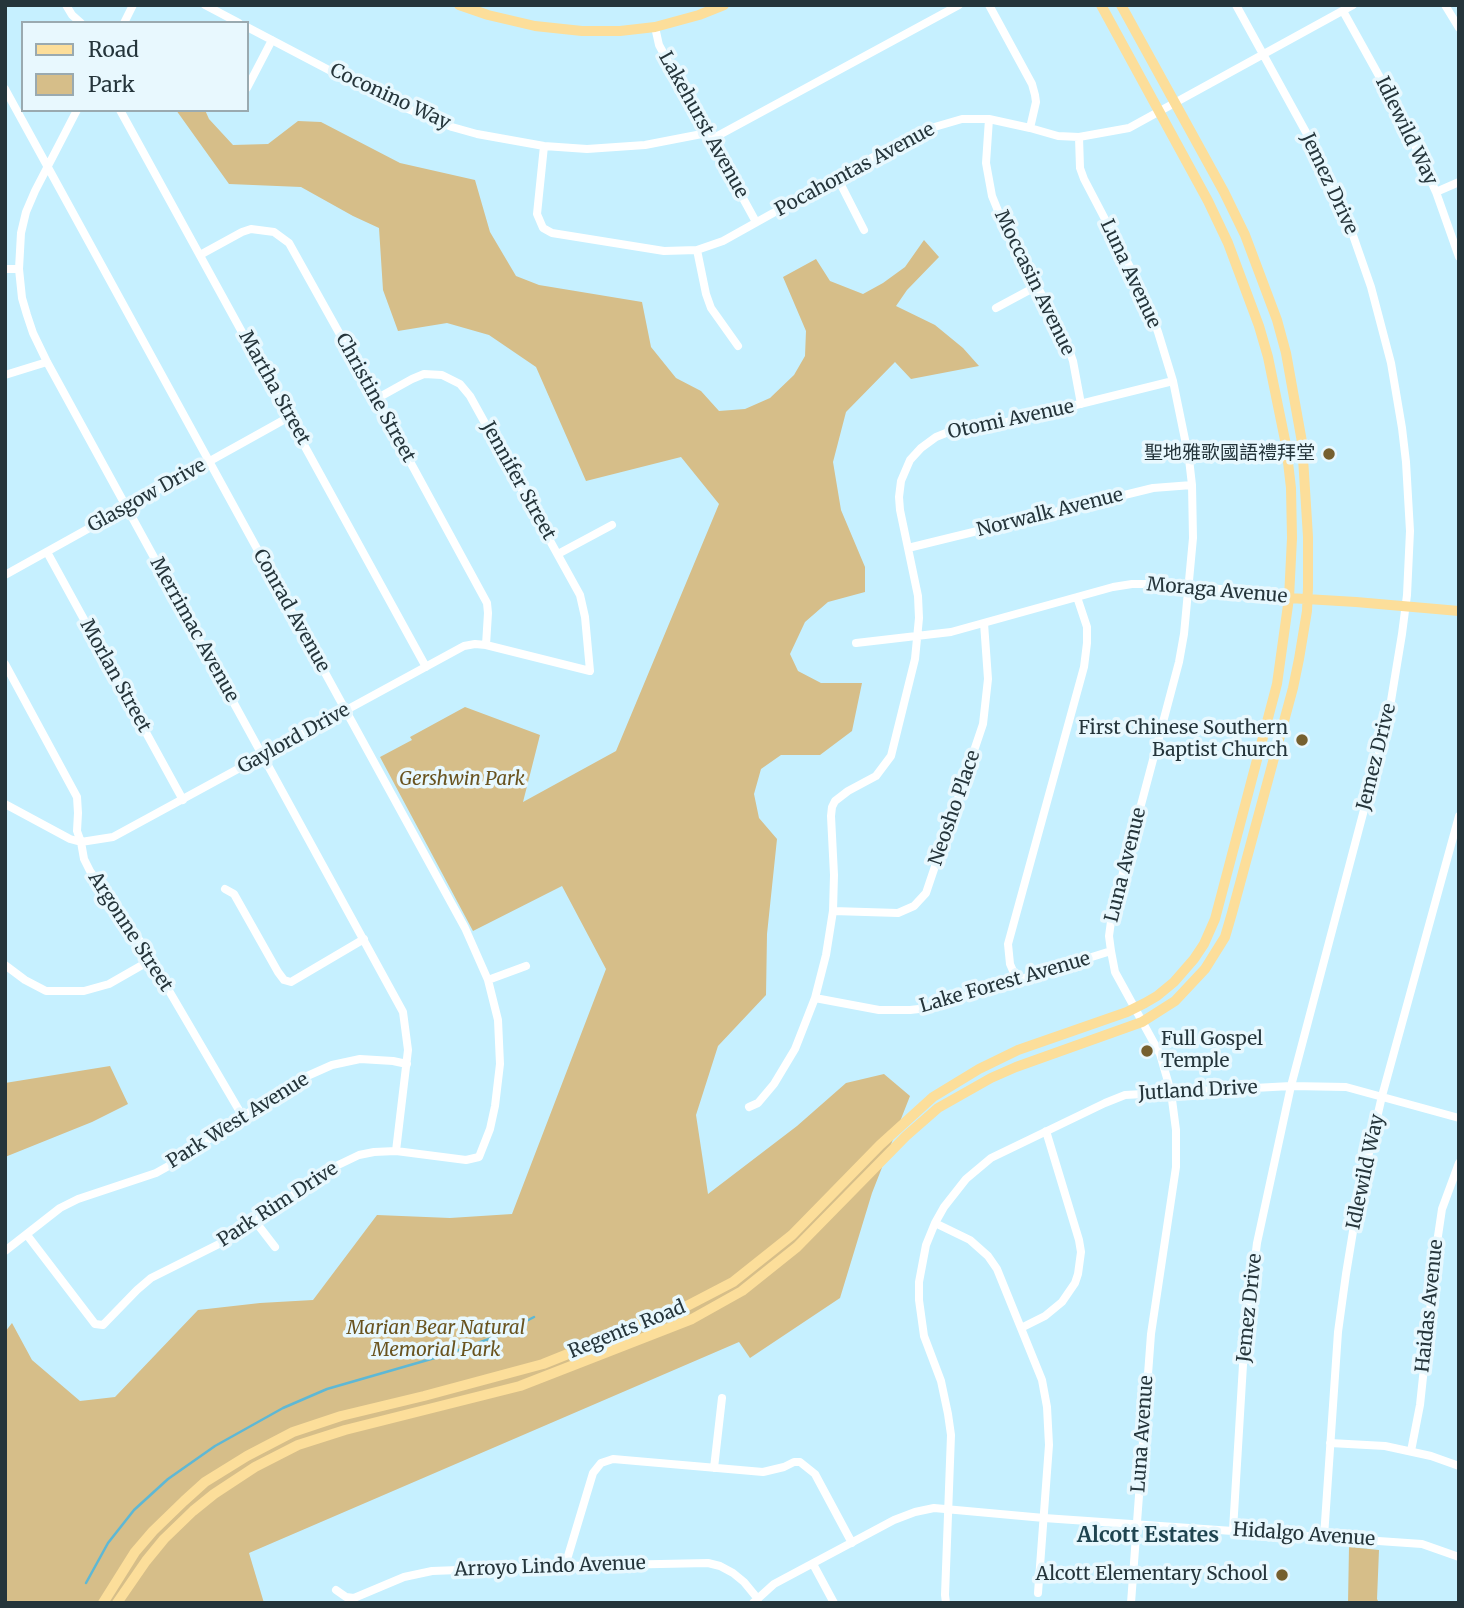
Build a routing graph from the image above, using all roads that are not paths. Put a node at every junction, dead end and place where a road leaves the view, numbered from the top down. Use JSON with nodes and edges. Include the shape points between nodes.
{"nodes":[{"id":1,"x":66,"y":5,"type":"edge"},
{"id":2,"x":133,"y":5,"type":"edge"},
{"id":3,"x":205,"y":5,"type":"edge"},
{"id":4,"x":459,"y":5,"type":"edge"},
{"id":5,"x":724,"y":5,"type":"edge"},
{"id":6,"x":959,"y":5,"type":"edge"},
{"id":7,"x":989,"y":5,"type":"edge"},
{"id":8,"x":1101,"y":5,"type":"edge"},
{"id":9,"x":1121,"y":5,"type":"edge"},
{"id":10,"x":1236,"y":5,"type":"edge"},
{"id":11,"x":1353,"y":5,"type":"edge"},
{"id":12,"x":1446,"y":5,"type":"edge"},
{"id":13,"x":1343,"y":11,"type":"junction"},
{"id":14,"x":78,"y":21,"type":"edge"},
{"id":15,"x":125,"y":21,"type":"edge"},
{"id":16,"x":235,"y":21,"type":"edge"},
{"id":17,"x":655,"y":27,"type":"junction"},
{"id":18,"x":248,"y":28,"type":"edge"},
{"id":19,"x":1459,"y":28,"type":"edge"},
{"id":20,"x":272,"y":40,"type":"junction"},
{"id":21,"x":1264,"y":55,"type":"junction"},
{"id":22,"x":248,"y":86,"type":"edge"},
{"id":23,"x":5,"y":89,"type":"edge"},
{"id":24,"x":1175,"y":103,"type":"junction"},
{"id":25,"x":76,"y":112,"type":"edge"},
{"id":26,"x":121,"y":112,"type":"edge"},
{"id":27,"x":1159,"y":112,"type":"junction"},
{"id":28,"x":989,"y":120,"type":"junction"},
{"id":29,"x":1030,"y":128,"type":"junction"},
{"id":30,"x":708,"y":136,"type":"junction"},
{"id":31,"x":1079,"y":137,"type":"junction"},
{"id":32,"x":544,"y":146,"type":"junction"},
{"id":33,"x":48,"y":166,"type":"junction"},
{"id":34,"x":837,"y":177,"type":"junction"},
{"id":35,"x":1459,"y":182,"type":"edge"},
{"id":36,"x":1436,"y":192,"type":"junction"},
{"id":37,"x":756,"y":222,"type":"junction"},
{"id":38,"x":864,"y":230,"type":"dead end"},
{"id":39,"x":697,"y":250,"type":"junction"},
{"id":40,"x":201,"y":255,"type":"junction"},
{"id":41,"x":1459,"y":257,"type":"edge"},
{"id":42,"x":5,"y":269,"type":"edge"},
{"id":43,"x":19,"y":269,"type":"junction"},
{"id":44,"x":1037,"y":286,"type":"junction"},
{"id":45,"x":996,"y":308,"type":"dead end"},
{"id":46,"x":738,"y":346,"type":"dead end"},
{"id":47,"x":47,"y":362,"type":"junction"},
{"id":48,"x":5,"y":375,"type":"edge"},
{"id":49,"x":1173,"y":381,"type":"junction"},
{"id":50,"x":376,"y":398,"type":"junction"},
{"id":51,"x":1081,"y":404,"type":"junction"},
{"id":52,"x":289,"y":417,"type":"junction"},
{"id":53,"x":210,"y":462,"type":"junction"},
{"id":54,"x":1192,"y":485,"type":"junction"},
{"id":55,"x":127,"y":507,"type":"junction"},
{"id":56,"x":612,"y":525,"type":"dead end"},
{"id":57,"x":908,"y":548,"type":"junction"},
{"id":58,"x":47,"y":552,"type":"junction"},
{"id":59,"x":558,"y":554,"type":"junction"},
{"id":60,"x":5,"y":575,"type":"edge"},
{"id":61,"x":1189,"y":586,"type":"junction"},
{"id":62,"x":1077,"y":597,"type":"junction"},
{"id":63,"x":1289,"y":598,"type":"junction"},
{"id":64,"x":1307,"y":599,"type":"junction"},
{"id":65,"x":1406,"y":607,"type":"junction"},
{"id":66,"x":1459,"y":611,"type":"edge"},
{"id":67,"x":984,"y":623,"type":"junction"},
{"id":68,"x":918,"y":636,"type":"junction"},
{"id":69,"x":856,"y":643,"type":"dead end"},
{"id":70,"x":486,"y":645,"type":"junction"},
{"id":71,"x":5,"y":664,"type":"edge"},
{"id":72,"x":426,"y":667,"type":"junction"},
{"id":73,"x":590,"y":671,"type":"joint"},
{"id":74,"x":346,"y":711,"type":"junction"},
{"id":75,"x":263,"y":756,"type":"junction"},
{"id":76,"x":183,"y":800,"type":"junction"},
{"id":77,"x":5,"y":804,"type":"edge"},
{"id":78,"x":1459,"y":816,"type":"edge"},
{"id":79,"x":82,"y":842,"type":"junction"},
{"id":80,"x":225,"y":889,"type":"dead end"},
{"id":81,"x":833,"y":911,"type":"junction"},
{"id":82,"x":364,"y":939,"type":"junction"},
{"id":83,"x":1111,"y":951,"type":"junction"},
{"id":84,"x":151,"y":960,"type":"junction"},
{"id":85,"x":5,"y":965,"type":"edge"},
{"id":86,"x":526,"y":967,"type":"dead end"},
{"id":87,"x":488,"y":980,"type":"junction"},
{"id":88,"x":1017,"y":980,"type":"junction"},
{"id":89,"x":815,"y":998,"type":"junction"},
{"id":90,"x":1135,"y":1009,"type":"junction"},
{"id":91,"x":1142,"y":1022,"type":"junction"},
{"id":92,"x":407,"y":1064,"type":"junction"},
{"id":93,"x":1291,"y":1086,"type":"junction"},
{"id":94,"x":1171,"y":1092,"type":"junction"},
{"id":95,"x":1382,"y":1096,"type":"junction"},
{"id":96,"x":749,"y":1107,"type":"dead end"},
{"id":97,"x":243,"y":1117,"type":"junction"},
{"id":98,"x":1459,"y":1118,"type":"edge"},
{"id":99,"x":1046,"y":1130,"type":"junction"},
{"id":100,"x":396,"y":1151,"type":"junction"},
{"id":101,"x":482,"y":1153,"type":"joint"},
{"id":102,"x":1459,"y":1163,"type":"edge"},
{"id":103,"x":255,"y":1221,"type":"junction"},
{"id":104,"x":935,"y":1223,"type":"junction"},
{"id":105,"x":27,"y":1235,"type":"junction"},
{"id":106,"x":275,"y":1247,"type":"dead end"},
{"id":107,"x":5,"y":1251,"type":"edge"},
{"id":108,"x":1021,"y":1328,"type":"junction"},
{"id":109,"x":722,"y":1398,"type":"dead end"},
{"id":110,"x":1330,"y":1443,"type":"junction"},
{"id":111,"x":1411,"y":1451,"type":"junction"},
{"id":112,"x":1459,"y":1466,"type":"edge"},
{"id":113,"x":714,"y":1468,"type":"junction"},
{"id":114,"x":947,"y":1510,"type":"junction"},
{"id":115,"x":1044,"y":1518,"type":"junction"},
{"id":116,"x":1136,"y":1524,"type":"junction"},
{"id":117,"x":1233,"y":1530,"type":"junction"},
{"id":118,"x":1324,"y":1537,"type":"junction"},
{"id":119,"x":852,"y":1543,"type":"junction"},
{"id":120,"x":1459,"y":1557,"type":"edge"},
{"id":121,"x":813,"y":1564,"type":"junction"},
{"id":122,"x":565,"y":1566,"type":"junction"},
{"id":123,"x":336,"y":1590,"type":"dead end"},
{"id":124,"x":1038,"y":1593,"type":"dead end"},
{"id":125,"x":756,"y":1601,"type":"edge"},
{"id":126,"x":103,"y":1603,"type":"edge"},
{"id":127,"x":117,"y":1603,"type":"edge"},
{"id":128,"x":834,"y":1603,"type":"edge"},
{"id":129,"x":946,"y":1603,"type":"edge"},
{"id":130,"x":1131,"y":1603,"type":"edge"}],
"edges":[{"from":1,"to":14,"type":"street"},
{"from":2,"to":15,"type":"street"},
{"from":3,"to":16,"type":"street"},
{"from":4,"to":17,"type":"main road","via":[[535,26],[620,31]]},
{"from":5,"to":17,"type":"main road"},
{"from":6,"to":30,"type":"street","name":"Coconino Way"},
{"from":7,"to":29,"type":"street","via":[[1032,84]]},
{"from":8,"to":27,"type":"main road","name":"Regents Road"},
{"from":9,"to":24,"type":"main road","name":"Regents Road"},
{"from":10,"to":21,"type":"street","name":"Jemez Drive"},
{"from":11,"to":13,"type":"street","name":"Pocahontas Avenue"},
{"from":12,"to":19,"type":"street"},
{"from":13,"to":21,"type":"street","name":"Pocahontas Avenue"},
{"from":13,"to":36,"type":"street","name":"Idlewild Way","via":[[1403,118]]},
{"from":17,"to":30,"type":"street","name":"Lakehurst Avenue","via":[[659,45]]},
{"from":18,"to":20,"type":"street","name":"Coconino Way"},
{"from":20,"to":22,"type":"street"},
{"from":20,"to":32,"type":"street","name":"Coconino Way","via":[[386,100],[452,127]]},
{"from":21,"to":24,"type":"street","name":"Pocahontas Avenue"},
{"from":21,"to":65,"type":"street","name":"Jemez Drive","via":[[1348,221],[1391,363],[1406,461],[1410,531]]},
{"from":23,"to":33,"type":"street","name":"Conrad Avenue"},
{"from":24,"to":27,"type":"street","name":"Pocahontas Avenue"},
{"from":24,"to":64,"type":"main road","name":"Regents Road","via":[[1245,235],[1286,353],[1301,442]]},
{"from":25,"to":33,"type":"street","name":"Merrimac Avenue"},
{"from":26,"to":40,"type":"street","name":"Martha Street"},
{"from":27,"to":31,"type":"street","name":"Pocahontas Avenue","via":[[1129,128]]},
{"from":27,"to":63,"type":"main road","name":"Regents Road","via":[[1228,243],[1268,357],[1291,488]]},
{"from":28,"to":29,"type":"street","name":"Pocahontas Avenue"},
{"from":28,"to":34,"type":"street","name":"Pocahontas Avenue","via":[[962,119],[931,128]]},
{"from":28,"to":44,"type":"street","name":"Moccasin Avenue","via":[[986,163],[992,196]]},
{"from":29,"to":31,"type":"street","name":"Pocahontas Avenue"},
{"from":30,"to":32,"type":"street","name":"Coconino Way","via":[[587,149]]},
{"from":30,"to":37,"type":"street","name":"Lakehurst Avenue"},
{"from":31,"to":49,"type":"street","name":"Luna Avenue","via":[[1084,179],[1141,288]]},
{"from":32,"to":39,"type":"street","name":"Pocahontas Avenue","via":[[537,214],[542,228],[664,251]]},
{"from":33,"to":43,"type":"street","name":"Merrimac Avenue","via":[[26,212]]},
{"from":33,"to":53,"type":"street","name":"Conrad Avenue"},
{"from":34,"to":37,"type":"street","name":"Pocahontas Avenue"},
{"from":34,"to":38,"type":"street"},
{"from":35,"to":36,"type":"street"},
{"from":36,"to":41,"type":"street","name":"Idlewild Way"},
{"from":37,"to":39,"type":"street","name":"Pocahontas Avenue"},
{"from":39,"to":46,"type":"street","via":[[711,309]]},
{"from":40,"to":50,"type":"street","name":"Christine Street","via":[[251,229],[274,232],[289,243]]},
{"from":40,"to":52,"type":"street","name":"Martha Street"},
{"from":42,"to":43,"type":"street"},
{"from":43,"to":47,"type":"street","name":"Merrimac Avenue","via":[[22,298]]},
{"from":44,"to":45,"type":"street"},
{"from":44,"to":51,"type":"street","name":"Moccasin Avenue","via":[[1064,336]]},
{"from":47,"to":48,"type":"street"},
{"from":47,"to":55,"type":"street","name":"Merrimac Avenue"},
{"from":49,"to":51,"type":"street","name":"Otomi Avenue"},
{"from":49,"to":54,"type":"street","name":"Luna Avenue"},
{"from":50,"to":59,"type":"street","name":"Jennifer Street","via":[[424,374],[442,375],[460,384]]},
{"from":50,"to":70,"type":"street","name":"Christine Street","via":[[486,603]]},
{"from":51,"to":57,"type":"street","name":"Otomi Avenue","via":[[991,426],[961,427],[921,448],[901,481],[900,510]]},
{"from":52,"to":53,"type":"street","name":"Glasgow Drive"},
{"from":52,"to":72,"type":"street","name":"Martha Street"},
{"from":53,"to":55,"type":"street","name":"Glasgow Drive"},
{"from":53,"to":74,"type":"street","name":"Conrad Avenue"},
{"from":54,"to":57,"type":"street","name":"Norwalk Avenue","via":[[1153,488]]},
{"from":54,"to":61,"type":"street","name":"Luna Avenue"},
{"from":55,"to":58,"type":"street","name":"Glasgow Drive"},
{"from":55,"to":75,"type":"street","name":"Merrimac Avenue"},
{"from":56,"to":59,"type":"street"},
{"from":57,"to":68,"type":"street","via":[[918,596]]},
{"from":58,"to":60,"type":"street","name":"Glasgow Drive"},
{"from":58,"to":76,"type":"street","name":"Morlan Street"},
{"from":59,"to":73,"type":"street","name":"Jennifer Street","via":[[580,595]]},
{"from":61,"to":62,"type":"street","name":"Moraga Avenue","via":[[1132,584]]},
{"from":61,"to":63,"type":"street","name":"Moraga Avenue"},
{"from":61,"to":83,"type":"street","name":"Luna Avenue","via":[[1179,662],[1112,914]]},
{"from":62,"to":67,"type":"street","name":"Moraga Avenue"},
{"from":62,"to":88,"type":"street","via":[[1087,627],[1084,667],[1009,944]]},
{"from":63,"to":64,"type":"main road","name":"Moraga Avenue"},
{"from":63,"to":90,"type":"main road","name":"Regents Road","via":[[1277,684],[1215,919],[1204,944],[1174,982]]},
{"from":64,"to":65,"type":"main road","name":"Moraga Avenue"},
{"from":64,"to":91,"type":"main road","name":"Regents Road","via":[[1293,688],[1225,937],[1189,987]]},
{"from":65,"to":66,"type":"main road","name":"Moraga Avenue"},
{"from":65,"to":93,"type":"street","name":"Jemez Drive","via":[[1388,719]]},
{"from":67,"to":68,"type":"street","name":"Moraga Avenue"},
{"from":67,"to":81,"type":"street","name":"Neosho Place","via":[[988,679],[983,724],[926,893],[898,914]]},
{"from":68,"to":69,"type":"street","name":"Moraga Avenue"},
{"from":68,"to":81,"type":"street","via":[[891,755],[876,776],[848,791],[832,807]]},
{"from":70,"to":72,"type":"street","name":"Gaylord Drive","via":[[464,646]]},
{"from":70,"to":73,"type":"street","name":"Gaylord Drive"},
{"from":71,"to":79,"type":"street","name":"Argonne Street","via":[[77,797],[77,831]]},
{"from":72,"to":74,"type":"street","name":"Gaylord Drive"},
{"from":74,"to":75,"type":"street","name":"Gaylord Drive"},
{"from":74,"to":87,"type":"street","name":"Conrad Avenue","via":[[461,919]]},
{"from":75,"to":76,"type":"street","name":"Gaylord Drive"},
{"from":75,"to":82,"type":"street","name":"Merrimac Avenue"},
{"from":76,"to":79,"type":"street","name":"Gaylord Drive","via":[[113,838]]},
{"from":77,"to":79,"type":"street"},
{"from":78,"to":95,"type":"street","name":"Idlewild Way"},
{"from":79,"to":84,"type":"street","name":"Argonne Street","via":[[90,871]]},
{"from":80,"to":82,"type":"street","via":[[234,894],[284,980],[291,982]]},
{"from":81,"to":89,"type":"street"},
{"from":82,"to":92,"type":"street","name":"Merrimac Avenue","via":[[403,1012]]},
{"from":83,"to":88,"type":"street","name":"Lake Forest Avenue"},
{"from":83,"to":90,"type":"street","name":"Luna Avenue","via":[[1115,972]]},
{"from":84,"to":85,"type":"street","via":[[109,984],[85,991],[47,990]]},
{"from":84,"to":97,"type":"street","name":"Argonne Street"},
{"from":86,"to":87,"type":"street"},
{"from":87,"to":101,"type":"street","name":"Conrad Avenue","via":[[498,1020],[500,1064]]},
{"from":88,"to":89,"type":"street","name":"Lake Forest Avenue","via":[[910,1010],[879,1010]]},
{"from":89,"to":96,"type":"street","via":[[795,1049],[774,1084]]},
{"from":90,"to":91,"type":"street","name":"Luna Avenue"},
{"from":90,"to":126,"type":"main road","name":"Regents Road","via":[[1018,1050],[933,1097],[792,1235],[733,1282],[685,1307],[543,1364],[341,1416],[293,1432],[247,1456],[205,1482],[153,1531]]},
{"from":91,"to":94,"type":"street","name":"Luna Avenue","via":[[1160,1054]]},
{"from":91,"to":127,"type":"main road","name":"Regents Road","via":[[1016,1067],[939,1108],[796,1247],[742,1291],[692,1319],[532,1382],[333,1434],[298,1445],[255,1467],[164,1539]]},
{"from":92,"to":97,"type":"street","name":"Park West Avenue","via":[[360,1059],[332,1065],[296,1081]]},
{"from":92,"to":100,"type":"street","name":"Merrimac Avenue"},
{"from":93,"to":94,"type":"street","name":"Jutland Drive"},
{"from":93,"to":95,"type":"street","name":"Jutland Drive","via":[[1346,1087]]},
{"from":93,"to":117,"type":"street","name":"Jemez Drive","via":[[1257,1243],[1244,1348]]},
{"from":94,"to":99,"type":"street","name":"Jutland Drive","via":[[1125,1095]]},
{"from":94,"to":116,"type":"street","name":"Luna Avenue","via":[[1176,1167],[1151,1334]]},
{"from":95,"to":98,"type":"street","name":"Jutland Drive"},
{"from":95,"to":110,"type":"street","name":"Idlewild Way","via":[[1346,1274]]},
{"from":97,"to":105,"type":"street","name":"Park West Avenue","via":[[156,1173],[60,1208]]},
{"from":99,"to":104,"type":"street","name":"Jutland Drive","via":[[991,1158],[966,1179]]},
{"from":99,"to":108,"type":"street","via":[[1081,1252],[1075,1283],[1062,1301]]},
{"from":100,"to":101,"type":"street","name":"Park Rim Drive","via":[[466,1160]]},
{"from":100,"to":103,"type":"street","name":"Park Rim Drive","via":[[359,1155],[334,1167]]},
{"from":102,"to":111,"type":"street","name":"Haidas Avenue","via":[[1442,1209]]},
{"from":103,"to":105,"type":"street","name":"Park Rim Drive","via":[[151,1278],[103,1325],[95,1324]]},
{"from":103,"to":106,"type":"street"},
{"from":104,"to":108,"type":"street","via":[[970,1240],[988,1256]]},
{"from":104,"to":114,"type":"street","name":"Jutland Drive","via":[[926,1245],[919,1300],[951,1435]]},
{"from":105,"to":107,"type":"street","name":"Park West Avenue"},
{"from":108,"to":115,"type":"street","via":[[1042,1380],[1047,1408]]},
{"from":109,"to":113,"type":"street"},
{"from":110,"to":111,"type":"street"},
{"from":110,"to":118,"type":"street","name":"Idlewild Way"},
{"from":111,"to":112,"type":"street"},
{"from":113,"to":119,"type":"street","via":[[763,1472],[800,1462],[815,1475]]},
{"from":113,"to":122,"type":"street","via":[[613,1460],[601,1463],[593,1473]]},
{"from":114,"to":115,"type":"street","name":"Hidalgo Avenue"},
{"from":114,"to":119,"type":"street","name":"Hidalgo Avenue","via":[[915,1512]]},
{"from":114,"to":129,"type":"street","name":"Jutland Drive"},
{"from":115,"to":116,"type":"street","name":"Hidalgo Avenue"},
{"from":115,"to":124,"type":"street"},
{"from":116,"to":117,"type":"street","name":"Hidalgo Avenue"},
{"from":116,"to":130,"type":"street","name":"Luna Avenue"},
{"from":117,"to":118,"type":"street","name":"Hidalgo Avenue"},
{"from":118,"to":120,"type":"street","name":"Hidalgo Avenue","via":[[1422,1544]]},
{"from":119,"to":121,"type":"street","name":"Hidalgo Avenue"},
{"from":121,"to":125,"type":"street","name":"Hidalgo Avenue","via":[[774,1584]]},
{"from":121,"to":128,"type":"street"},
{"from":122,"to":123,"type":"street","name":"Arroyo Lindo Avenue","via":[[432,1572],[404,1577],[354,1598]]},
{"from":122,"to":125,"type":"street","name":"Arroyo Lindo Avenue","via":[[708,1563],[733,1573]]}]}
